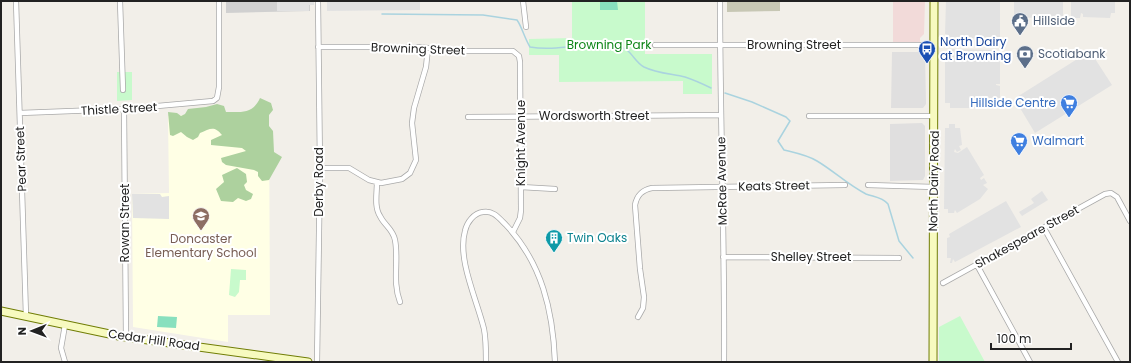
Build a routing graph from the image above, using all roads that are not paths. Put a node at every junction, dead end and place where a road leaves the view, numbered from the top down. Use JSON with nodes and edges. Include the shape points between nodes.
{"nodes":[{"id":1,"x":16,"y":1,"type":"edge"},
{"id":2,"x":120,"y":1,"type":"edge"},
{"id":3,"x":219,"y":1,"type":"edge"},
{"id":4,"x":318,"y":1,"type":"edge"},
{"id":5,"x":523,"y":1,"type":"edge"},
{"id":6,"x":720,"y":1,"type":"edge"},
{"id":7,"x":935,"y":3,"type":"edge"},
{"id":8,"x":526,"y":28,"type":"dead end"},
{"id":9,"x":654,"y":45,"type":"dead end"},
{"id":10,"x":934,"y":45,"type":"junction"},
{"id":11,"x":720,"y":46,"type":"junction"},
{"id":12,"x":318,"y":47,"type":"junction"},
{"id":13,"x":428,"y":48,"type":"junction"},
{"id":14,"x":517,"y":53,"type":"joint"},
{"id":15,"x":123,"y":90,"type":"dead end"},
{"id":16,"x":124,"y":109,"type":"junction"},
{"id":17,"x":20,"y":113,"type":"junction"},
{"id":18,"x":720,"y":115,"type":"junction"},
{"id":19,"x":809,"y":116,"type":"dead end"},
{"id":20,"x":934,"y":116,"type":"junction"},
{"id":21,"x":468,"y":117,"type":"dead end"},
{"id":22,"x":521,"y":117,"type":"junction"},
{"id":23,"x":320,"y":168,"type":"junction"},
{"id":24,"x":377,"y":182,"type":"junction"},
{"id":25,"x":845,"y":185,"type":"dead end"},
{"id":26,"x":868,"y":185,"type":"dead end"},
{"id":27,"x":521,"y":187,"type":"junction"},
{"id":28,"x":723,"y":187,"type":"junction"},
{"id":29,"x":934,"y":187,"type":"junction"},
{"id":30,"x":555,"y":189,"type":"dead end"},
{"id":31,"x":1130,"y":221,"type":"edge"},
{"id":32,"x":1044,"y":228,"type":"junction"},
{"id":33,"x":513,"y":232,"type":"junction"},
{"id":34,"x":723,"y":257,"type":"junction"},
{"id":35,"x":899,"y":258,"type":"dead end"},
{"id":36,"x":977,"y":265,"type":"junction"},
{"id":37,"x":943,"y":283,"type":"dead end"},
{"id":38,"x":400,"y":302,"type":"dead end"},
{"id":39,"x":1,"y":311,"type":"edge"},
{"id":40,"x":26,"y":316,"type":"junction"},
{"id":41,"x":638,"y":317,"type":"dead end"},
{"id":42,"x":65,"y":325,"type":"junction"},
{"id":43,"x":126,"y":336,"type":"junction"},
{"id":44,"x":65,"y":362,"type":"edge"},
{"id":45,"x":308,"y":362,"type":"edge"},
{"id":46,"x":317,"y":362,"type":"edge"},
{"id":47,"x":486,"y":362,"type":"edge"},
{"id":48,"x":555,"y":362,"type":"edge"},
{"id":49,"x":724,"y":362,"type":"edge"},
{"id":50,"x":932,"y":362,"type":"edge"},
{"id":51,"x":1030,"y":362,"type":"edge"},
{"id":52,"x":1118,"y":362,"type":"edge"}],
"edges":[{"from":1,"to":17,"type":"street","name":"Pear Street"},
{"from":2,"to":15,"type":"street"},
{"from":3,"to":16,"type":"street","name":"Thistle Street","via":[[219,87],[216,98],[208,102]]},
{"from":4,"to":12,"type":"street","name":"Derby Road"},
{"from":5,"to":8,"type":"street"},
{"from":6,"to":11,"type":"street","name":"McRae Avenue"},
{"from":7,"to":10,"type":"street","name":"North Dairy Road"},
{"from":9,"to":11,"type":"street","name":"Browning Street"},
{"from":10,"to":11,"type":"street","name":"Browning Street"},
{"from":10,"to":20,"type":"street","name":"North Dairy Road"},
{"from":11,"to":18,"type":"street","name":"McRae Avenue"},
{"from":12,"to":13,"type":"street","name":"Browning Street"},
{"from":12,"to":23,"type":"street","name":"Derby Road"},
{"from":13,"to":14,"type":"street","name":"Browning Street"},
{"from":13,"to":24,"type":"street","via":[[426,67],[412,123],[416,160],[414,167],[402,179]]},
{"from":14,"to":22,"type":"street","name":"Knight Avenue","via":[[520,62]]},
{"from":16,"to":17,"type":"street","name":"Thistle Street"},
{"from":16,"to":43,"type":"street","name":"Rowan Street"},
{"from":17,"to":40,"type":"street","name":"Pear Street"},
{"from":18,"to":22,"type":"street","name":"Wordsworth Street"},
{"from":18,"to":28,"type":"street","name":"McRae Avenue"},
{"from":19,"to":20,"type":"street"},
{"from":20,"to":29,"type":"street","name":"North Dairy Road"},
{"from":21,"to":22,"type":"street","name":"Wordsworth Street"},
{"from":22,"to":27,"type":"street","name":"Knight Avenue"},
{"from":23,"to":24,"type":"street","via":[[349,168]]},
{"from":23,"to":46,"type":"street","name":"Derby Road"},
{"from":24,"to":38,"type":"street","via":[[377,210],[395,241],[395,283]]},
{"from":25,"to":28,"type":"street","name":"Keats Street"},
{"from":26,"to":29,"type":"street"},
{"from":27,"to":30,"type":"street"},
{"from":27,"to":33,"type":"street","name":"Knight Avenue","via":[[521,214]]},
{"from":28,"to":34,"type":"street","name":"McRae Avenue"},
{"from":28,"to":41,"type":"street","name":"Keats Street","via":[[652,188],[639,195],[635,214],[644,297]]},
{"from":29,"to":50,"type":"street","name":"North Dairy Road"},
{"from":31,"to":32,"type":"street","name":"Shakespeare Street","via":[[1117,197],[1111,193]]},
{"from":32,"to":36,"type":"street","name":"Shakespeare Street"},
{"from":32,"to":52,"type":"street"},
{"from":33,"to":47,"type":"street","via":[[497,216],[485,212],[472,218],[465,231],[463,253],[484,330]]},
{"from":33,"to":48,"type":"street","via":[[543,285],[552,319]]},
{"from":34,"to":35,"type":"street","name":"Shelley Street"},
{"from":34,"to":49,"type":"street","name":"McRae Avenue"},
{"from":36,"to":37,"type":"street","name":"Shakespeare Street"},
{"from":36,"to":51,"type":"street"},
{"from":39,"to":40,"type":"street","name":"Cedar Hill Road"},
{"from":40,"to":42,"type":"street","name":"Cedar Hill Road"},
{"from":42,"to":43,"type":"street","name":"Cedar Hill Road"},
{"from":42,"to":44,"type":"street","via":[[61,348]]},
{"from":43,"to":45,"type":"street","name":"Cedar Hill Road"}]}
